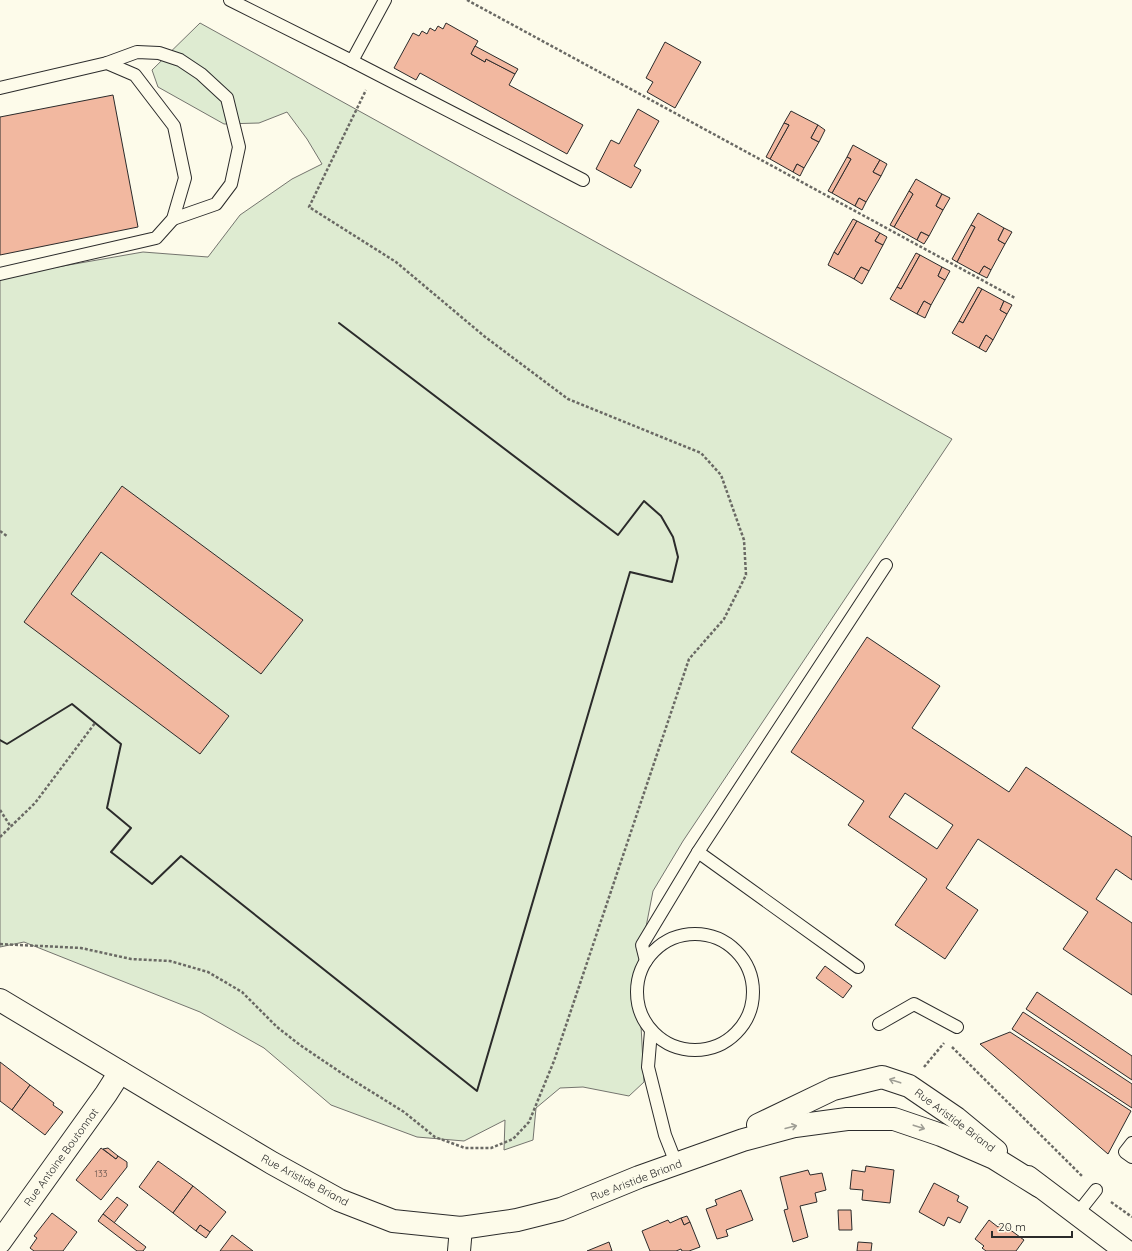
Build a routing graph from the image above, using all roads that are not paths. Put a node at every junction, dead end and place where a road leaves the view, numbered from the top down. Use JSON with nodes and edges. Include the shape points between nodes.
{"nodes":[{"id":1,"x":230,"y":0,"type":"edge"},
{"id":2,"x":385,"y":0,"type":"edge"},
{"id":3,"x":352,"y":61,"type":"junction"},
{"id":4,"x":107,"y":63,"type":"junction"},
{"id":5,"x":0,"y":88,"type":"edge"},
{"id":6,"x":583,"y":180,"type":"dead end"},
{"id":7,"x":173,"y":218,"type":"junction"},
{"id":8,"x":0,"y":274,"type":"edge"},
{"id":9,"x":886,"y":565,"type":"dead end"},
{"id":10,"x":698,"y":852,"type":"junction"},
{"id":11,"x":646,"y":961,"type":"junction"},
{"id":12,"x":858,"y":966,"type":"dead end"},
{"id":13,"x":0,"y":1000,"type":"edge"},
{"id":14,"x":880,"y":1024,"type":"dead end"},
{"id":15,"x":957,"y":1028,"type":"road end"},
{"id":16,"x":651,"y":1031,"type":"junction"},
{"id":17,"x":120,"y":1072,"type":"junction"},
{"id":18,"x":1132,"y":1143,"type":"edge"},
{"id":19,"x":1132,"y":1157,"type":"edge"},
{"id":20,"x":682,"y":1162,"type":"junction"},
{"id":21,"x":1039,"y":1186,"type":"junction"},
{"id":22,"x":1096,"y":1190,"type":"road end"},
{"id":23,"x":1077,"y":1214,"type":"junction"},
{"id":24,"x":461,"y":1228,"type":"junction"},
{"id":25,"x":0,"y":1242,"type":"edge"},
{"id":26,"x":459,"y":1251,"type":"edge"},
{"id":27,"x":1126,"y":1251,"type":"edge"}],
"edges":[{"from":1,"to":3,"type":"lane"},
{"from":2,"to":3,"type":"lane"},
{"from":3,"to":6,"type":"lane"},
{"from":4,"to":5,"type":"lane"},
{"from":4,"to":7,"type":"lane","via":[[135,74],[174,126],[185,178]]},
{"from":4,"to":7,"type":"lane","via":[[138,52],[159,52],[180,60],[201,74],[227,98],[238,147],[231,184],[216,204]]},
{"from":7,"to":8,"type":"lane","via":[[156,238]]},
{"from":9,"to":10,"type":"lane"},
{"from":10,"to":11,"type":"lane","via":[[642,945]]},
{"from":10,"to":12,"type":"lane"},
{"from":11,"to":16,"type":"lane","via":[[639,974],[636,989],[643,1019]]},
{"from":11,"to":16,"type":"lane","via":[[655,949],[668,940],[682,935],[697,934],[726,943],[738,953],[752,980],[753,995],[744,1024],[721,1044],[707,1049],[677,1048]]},
{"from":13,"to":17,"type":"street","name":"Rue Aristide Briand"},
{"from":14,"to":15,"type":"lane","via":[[914,1004]]},
{"from":16,"to":20,"type":"lane","via":[[648,1067],[665,1135]]},
{"from":17,"to":24,"type":"street","name":"Rue Aristide Briand","via":[[339,1200],[393,1221]]},
{"from":17,"to":25,"type":"street","name":"Rue Antoine Boutonnat"},
{"from":18,"to":19,"type":"lane","via":[[1125,1152]]},
{"from":20,"to":21,"type":"street","name":"Rue Aristide Briand","one_way":true,"via":[[743,1140],[795,1126],[847,1119],[894,1119],[941,1135],[994,1158]]},
{"from":21,"to":20,"type":"street","name":"Rue Aristide Briand","one_way":true,"via":[[956,1118],[909,1086],[882,1077],[833,1089]]},
{"from":20,"to":24,"type":"street","name":"Rue Aristide Briand","via":[[639,1176],[561,1209],[517,1220]]},
{"from":21,"to":23,"type":"street","name":"Rue Aristide Briand"},
{"from":22,"to":23,"type":"lane"},
{"from":23,"to":27,"type":"street","name":"Rue Aristide Briand"},
{"from":24,"to":26,"type":"street"}]}
